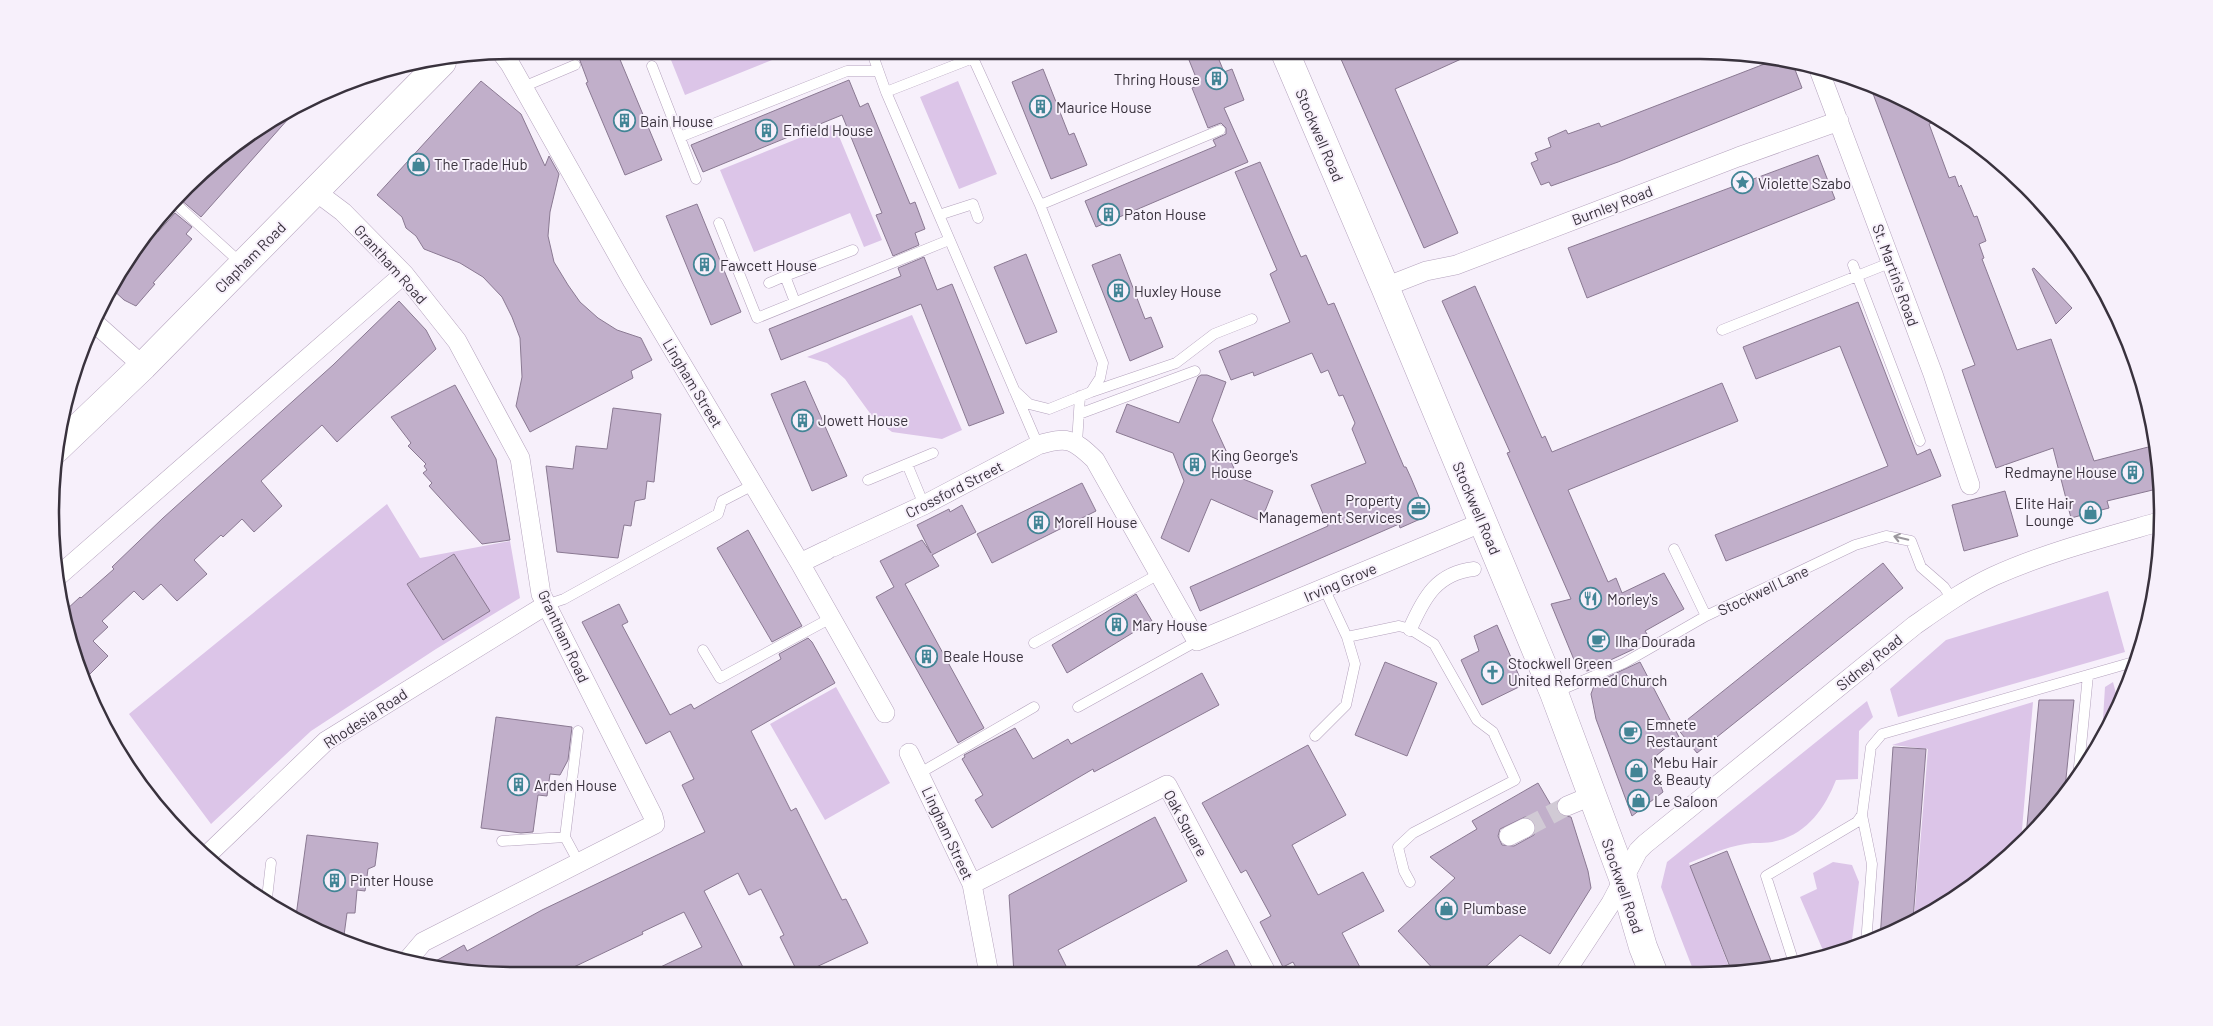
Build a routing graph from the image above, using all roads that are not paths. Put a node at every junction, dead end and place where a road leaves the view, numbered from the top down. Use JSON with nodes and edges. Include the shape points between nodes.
{"nodes":[{"id":1,"x":506,"y":59,"type":"edge"},
{"id":2,"x":875,"y":59,"type":"edge"},
{"id":3,"x":962,"y":59,"type":"edge"},
{"id":4,"x":975,"y":59,"type":"edge"},
{"id":5,"x":1291,"y":59,"type":"edge"},
{"id":6,"x":439,"y":65,"type":"edge"},
{"id":7,"x":575,"y":65,"type":"dead end"},
{"id":8,"x":652,"y":66,"type":"dead end"},
{"id":9,"x":878,"y":71,"type":"junction"},
{"id":10,"x":1821,"y":75,"type":"edge"},
{"id":11,"x":523,"y":87,"type":"junction"},
{"id":12,"x":886,"y":92,"type":"junction"},
{"id":13,"x":1839,"y":122,"type":"junction"},
{"id":14,"x":1220,"y":130,"type":"dead end"},
{"id":15,"x":680,"y":137,"type":"junction"},
{"id":16,"x":696,"y":179,"type":"dead end"},
{"id":17,"x":315,"y":191,"type":"junction"},
{"id":18,"x":1040,"y":205,"type":"junction"},
{"id":19,"x":178,"y":206,"type":"edge"},
{"id":20,"x":939,"y":215,"type":"junction"},
{"id":21,"x":978,"y":218,"type":"dead end"},
{"id":22,"x":719,"y":223,"type":"dead end"},
{"id":23,"x":949,"y":240,"type":"junction"},
{"id":24,"x":853,"y":250,"type":"dead end"},
{"id":25,"x":1892,"y":262,"type":"junction"},
{"id":26,"x":242,"y":265,"type":"junction"},
{"id":27,"x":1853,"y":265,"type":"dead end"},
{"id":28,"x":404,"y":274,"type":"junction"},
{"id":29,"x":785,"y":276,"type":"junction"},
{"id":30,"x":1858,"y":276,"type":"junction"},
{"id":31,"x":769,"y":282,"type":"dead end"},
{"id":32,"x":1385,"y":287,"type":"junction"},
{"id":33,"x":795,"y":302,"type":"junction"},
{"id":34,"x":1252,"y":319,"type":"dead end"},
{"id":35,"x":99,"y":327,"type":"edge"},
{"id":36,"x":1722,"y":330,"type":"dead end"},
{"id":37,"x":142,"y":366,"type":"junction"},
{"id":38,"x":1195,"y":371,"type":"dead end"},
{"id":39,"x":1014,"y":390,"type":"junction"},
{"id":40,"x":1091,"y":392,"type":"junction"},
{"id":41,"x":1080,"y":396,"type":"junction"},
{"id":42,"x":1079,"y":414,"type":"junction"},
{"id":43,"x":65,"y":441,"type":"edge"},
{"id":44,"x":1920,"y":441,"type":"dead end"},
{"id":45,"x":1077,"y":443,"type":"junction"},
{"id":46,"x":1038,"y":445,"type":"junction"},
{"id":47,"x":933,"y":453,"type":"dead end"},
{"id":48,"x":907,"y":464,"type":"junction"},
{"id":49,"x":868,"y":480,"type":"dead end"},
{"id":50,"x":753,"y":485,"type":"junction"},
{"id":51,"x":1970,"y":485,"type":"dead end"},
{"id":52,"x":924,"y":505,"type":"junction"},
{"id":53,"x":1483,"y":522,"type":"junction"},
{"id":54,"x":2154,"y":528,"type":"edge"},
{"id":55,"x":1674,"y":549,"type":"dead end"},
{"id":56,"x":800,"y":563,"type":"junction"},
{"id":57,"x":1474,"y":569,"type":"dead end"},
{"id":58,"x":63,"y":572,"type":"edge"},
{"id":59,"x":1159,"y":574,"type":"junction"},
{"id":60,"x":1324,"y":588,"type":"junction"},
{"id":61,"x":1952,"y":599,"type":"junction"},
{"id":62,"x":546,"y":605,"type":"junction"},
{"id":63,"x":1706,"y":616,"type":"junction"},
{"id":64,"x":831,"y":618,"type":"junction"},
{"id":65,"x":1410,"y":629,"type":"junction"},
{"id":66,"x":1347,"y":637,"type":"junction"},
{"id":67,"x":1197,"y":641,"type":"junction"},
{"id":68,"x":1034,"y":644,"type":"dead end"},
{"id":69,"x":703,"y":650,"type":"dead end"},
{"id":70,"x":2128,"y":663,"type":"edge"},
{"id":71,"x":2088,"y":675,"type":"junction"},
{"id":72,"x":1554,"y":693,"type":"junction"},
{"id":73,"x":1034,"y":707,"type":"dead end"},
{"id":74,"x":1078,"y":707,"type":"dead end"},
{"id":75,"x":885,"y":713,"type":"dead end"},
{"id":76,"x":578,"y":731,"type":"dead end"},
{"id":77,"x":1315,"y":736,"type":"dead end"},
{"id":78,"x":909,"y":753,"type":"dead end"},
{"id":79,"x":2079,"y":763,"type":"edge"},
{"id":80,"x":920,"y":773,"type":"junction"},
{"id":81,"x":1862,"y":816,"type":"junction"},
{"id":82,"x":565,"y":837,"type":"junction"},
{"id":83,"x":502,"y":841,"type":"dead end"},
{"id":84,"x":210,"y":852,"type":"edge"},
{"id":85,"x":271,"y":863,"type":"dead end"},
{"id":86,"x":579,"y":863,"type":"junction"},
{"id":87,"x":1623,"y":878,"type":"junction"},
{"id":88,"x":1410,"y":882,"type":"dead end"},
{"id":89,"x":972,"y":884,"type":"junction"},
{"id":90,"x":267,"y":895,"type":"edge"},
{"id":91,"x":1867,"y":936,"type":"edge"},
{"id":92,"x":411,"y":956,"type":"edge"},
{"id":93,"x":1792,"y":958,"type":"edge"},
{"id":94,"x":988,"y":967,"type":"edge"},
{"id":95,"x":1262,"y":967,"type":"edge"},
{"id":96,"x":1569,"y":967,"type":"edge"},
{"id":97,"x":1651,"y":967,"type":"edge"}],
"edges":[{"from":1,"to":11,"type":"street","name":"Lingham Street"},
{"from":2,"to":9,"type":"lane"},
{"from":3,"to":12,"type":"lane"},
{"from":4,"to":18,"type":"lane"},
{"from":5,"to":32,"type":"highway","name":"Stockwell Road"},
{"from":6,"to":17,"type":"highway","name":"Clapham Road"},
{"from":7,"to":11,"type":"lane"},
{"from":8,"to":15,"type":"lane"},
{"from":9,"to":12,"type":"lane"},
{"from":9,"to":15,"type":"lane","via":[[847,71]]},
{"from":10,"to":13,"type":"street","name":"St. Martin's Road"},
{"from":11,"to":50,"type":"street","name":"Lingham Street"},
{"from":12,"to":20,"type":"lane"},
{"from":13,"to":25,"type":"street","name":"St. Martin's Road"},
{"from":13,"to":32,"type":"street","name":"Burnley Road","via":[[1738,157],[1456,265],[1426,271]]},
{"from":14,"to":18,"type":"lane"},
{"from":15,"to":16,"type":"lane"},
{"from":17,"to":26,"type":"highway","name":"Clapham Road"},
{"from":17,"to":28,"type":"street","name":"Grantham Road","via":[[343,212]]},
{"from":18,"to":40,"type":"lane","via":[[1103,363],[1100,378]]},
{"from":19,"to":26,"type":"lane"},
{"from":20,"to":21,"type":"lane","via":[[973,204]]},
{"from":20,"to":23,"type":"lane"},
{"from":22,"to":33,"type":"lane","via":[[757,318]]},
{"from":23,"to":33,"type":"lane"},
{"from":23,"to":39,"type":"lane"},
{"from":24,"to":29,"type":"lane"},
{"from":25,"to":30,"type":"lane"},
{"from":25,"to":51,"type":"street","name":"St. Martin's Road"},
{"from":26,"to":37,"type":"highway","name":"Clapham Road"},
{"from":27,"to":30,"type":"lane"},
{"from":28,"to":58,"type":"street"},
{"from":28,"to":62,"type":"street","name":"Grantham Road","via":[[457,341],[520,458],[541,594]]},
{"from":29,"to":31,"type":"lane"},
{"from":29,"to":33,"type":"lane"},
{"from":30,"to":36,"type":"lane"},
{"from":30,"to":44,"type":"lane"},
{"from":32,"to":53,"type":"highway","name":"Stockwell Road"},
{"from":34,"to":40,"type":"lane","via":[[1214,334],[1176,363]]},
{"from":35,"to":37,"type":"street"},
{"from":37,"to":43,"type":"highway","name":"Clapham Road"},
{"from":38,"to":42,"type":"lane"},
{"from":39,"to":41,"type":"lane","via":[[1030,404],[1049,409]]},
{"from":39,"to":46,"type":"lane"},
{"from":40,"to":41,"type":"lane"},
{"from":41,"to":42,"type":"lane"},
{"from":42,"to":45,"type":"lane"},
{"from":45,"to":46,"type":"street","name":"Crossford Street","via":[[1057,439]]},
{"from":45,"to":59,"type":"street","via":[[1095,460]]},
{"from":46,"to":52,"type":"street","name":"Crossford Street"},
{"from":47,"to":48,"type":"lane"},
{"from":48,"to":49,"type":"lane"},
{"from":48,"to":52,"type":"lane"},
{"from":50,"to":56,"type":"street","name":"Lingham Street"},
{"from":50,"to":62,"type":"lane","via":[[722,501],[718,514],[564,599]]},
{"from":52,"to":56,"type":"street","name":"Crossford Street"},
{"from":53,"to":60,"type":"street","name":"Irving Grove"},
{"from":53,"to":72,"type":"highway","name":"Stockwell Road"},
{"from":54,"to":61,"type":"street","name":"Sidney Road","via":[[2027,562]]},
{"from":55,"to":63,"type":"lane"},
{"from":56,"to":64,"type":"street","name":"Lingham Street"},
{"from":57,"to":65,"type":"street","via":[[1458,571],[1435,585]]},
{"from":59,"to":67,"type":"street"},
{"from":59,"to":68,"type":"lane"},
{"from":60,"to":66,"type":"lane"},
{"from":60,"to":67,"type":"street","name":"Irving Grove"},
{"from":61,"to":63,"type":"lane","name":"Stockwell Lane","one_way":true,"via":[[1921,566],[1911,541],[1886,536],[1855,545]]},
{"from":61,"to":87,"type":"street","name":"Sidney Road","via":[[1915,624],[1662,828],[1638,851]]},
{"from":62,"to":84,"type":"street","name":"Rhodesia Road","via":[[326,741]]},
{"from":62,"to":86,"type":"street","name":"Grantham Road","via":[[655,824]]},
{"from":63,"to":72,"type":"lane","name":"Stockwell Lane","via":[[1624,663]]},
{"from":64,"to":69,"type":"lane","via":[[720,678]]},
{"from":64,"to":75,"type":"street","name":"Lingham Street"},
{"from":65,"to":66,"type":"lane","via":[[1399,626]]},
{"from":65,"to":88,"type":"lane","via":[[1434,644],[1477,720],[1494,732],[1515,780],[1413,833],[1398,847]]},
{"from":66,"to":77,"type":"lane","via":[[1355,664],[1346,705]]},
{"from":67,"to":74,"type":"lane"},
{"from":70,"to":71,"type":"lane"},
{"from":71,"to":79,"type":"lane"},
{"from":71,"to":81,"type":"lane","via":[[1882,734],[1871,747]]},
{"from":72,"to":87,"type":"highway","name":"Stockwell Road","via":[[1579,801]]},
{"from":73,"to":80,"type":"lane"},
{"from":76,"to":82,"type":"lane"},
{"from":78,"to":80,"type":"street","name":"Lingham Street"},
{"from":80,"to":89,"type":"street","name":"Lingham Street"},
{"from":81,"to":91,"type":"lane","via":[[1872,864]]},
{"from":81,"to":93,"type":"lane","via":[[1766,876]]},
{"from":82,"to":83,"type":"lane"},
{"from":82,"to":86,"type":"lane"},
{"from":85,"to":90,"type":"lane"},
{"from":86,"to":92,"type":"street","name":"Grantham Road","via":[[423,942]]},
{"from":87,"to":96,"type":"street","name":"Sidney Road","via":[[1612,903]]},
{"from":87,"to":97,"type":"highway","name":"Stockwell Road"},
{"from":89,"to":94,"type":"street","name":"Lingham Street"},
{"from":89,"to":95,"type":"street","name":"Oak Square","via":[[1167,785]]}]}
